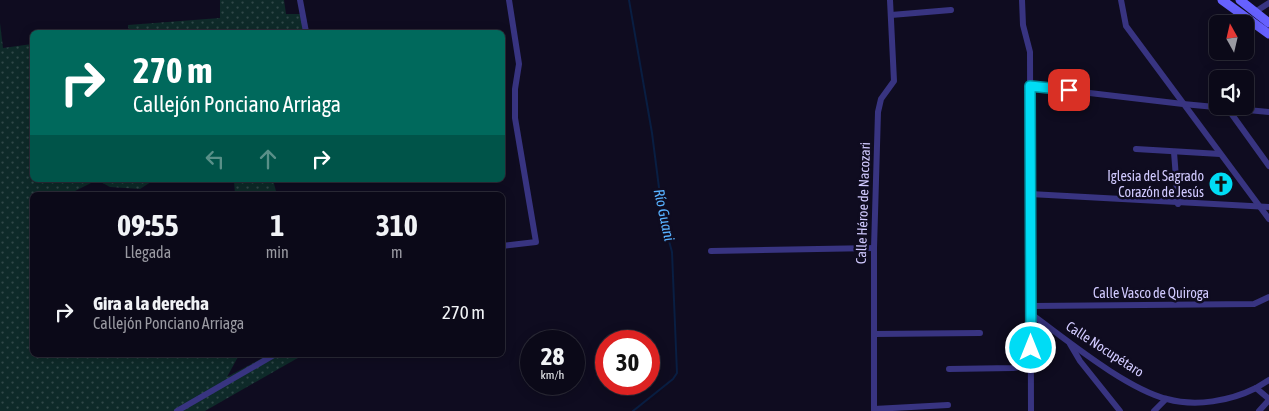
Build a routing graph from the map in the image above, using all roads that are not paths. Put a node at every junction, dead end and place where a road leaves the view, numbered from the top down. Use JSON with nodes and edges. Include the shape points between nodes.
{"nodes":[{"id":1,"x":300,"y":0,"type":"edge"},
{"id":2,"x":509,"y":0,"type":"edge"},
{"id":3,"x":890,"y":0,"type":"edge"},
{"id":4,"x":1022,"y":0,"type":"edge"},
{"id":5,"x":1121,"y":0,"type":"edge"},
{"id":6,"x":1222,"y":0,"type":"edge"},
{"id":7,"x":1240,"y":0,"type":"edge"},
{"id":8,"x":1269,"y":3,"type":"edge"},
{"id":9,"x":1232,"y":7,"type":"junction"},
{"id":10,"x":950,"y":10,"type":"dead end"},
{"id":11,"x":1255,"y":12,"type":"junction"},
{"id":12,"x":891,"y":15,"type":"junction"},
{"id":13,"x":1269,"y":23,"type":"edge"},
{"id":14,"x":306,"y":30,"type":"edge"},
{"id":15,"x":1269,"y":34,"type":"edge"},
{"id":16,"x":1030,"y":86,"type":"junction"},
{"id":17,"x":1183,"y":104,"type":"junction"},
{"id":18,"x":1209,"y":107,"type":"edge"},
{"id":19,"x":1254,"y":111,"type":"edge"},
{"id":20,"x":1267,"y":112,"type":"edge"},
{"id":21,"x":1232,"y":115,"type":"edge"},
{"id":22,"x":1269,"y":118,"type":"edge"},
{"id":23,"x":1136,"y":149,"type":"dead end"},
{"id":24,"x":1174,"y":152,"type":"junction"},
{"id":25,"x":1220,"y":154,"type":"junction"},
{"id":26,"x":1269,"y":166,"type":"edge"},
{"id":27,"x":1030,"y":194,"type":"junction"},
{"id":28,"x":1178,"y":204,"type":"junction"},
{"id":29,"x":1269,"y":207,"type":"edge"},
{"id":30,"x":1261,"y":208,"type":"junction"},
{"id":31,"x":1269,"y":218,"type":"edge"},
{"id":32,"x":505,"y":246,"type":"edge"},
{"id":33,"x":874,"y":248,"type":"junction"},
{"id":34,"x":711,"y":250,"type":"dead end"},
{"id":35,"x":1269,"y":297,"type":"edge"},
{"id":36,"x":1032,"y":306,"type":"junction"},
{"id":37,"x":1031,"y":314,"type":"junction"},
{"id":38,"x":980,"y":333,"type":"dead end"},
{"id":39,"x":874,"y":334,"type":"junction"},
{"id":40,"x":1069,"y":342,"type":"junction"},
{"id":41,"x":271,"y":357,"type":"edge"},
{"id":42,"x":1031,"y":365,"type":"junction"},
{"id":43,"x":949,"y":369,"type":"dead end"},
{"id":44,"x":1269,"y":380,"type":"edge"},
{"id":45,"x":1256,"y":388,"type":"junction"},
{"id":46,"x":1166,"y":399,"type":"junction"},
{"id":47,"x":1269,"y":399,"type":"edge"},
{"id":48,"x":948,"y":406,"type":"dead end"},
{"id":49,"x":874,"y":410,"type":"edge"},
{"id":50,"x":177,"y":411,"type":"edge"},
{"id":51,"x":1031,"y":411,"type":"edge"},
{"id":52,"x":1120,"y":411,"type":"edge"},
{"id":53,"x":1154,"y":411,"type":"edge"},
{"id":54,"x":1259,"y":411,"type":"edge"}],
"edges":[{"from":1,"to":14,"type":"street"},
{"from":2,"to":32,"type":"street","via":[[519,64],[515,118],[536,242]]},
{"from":3,"to":12,"type":"street","name":"Calle Héroe de Nacozari"},
{"from":4,"to":16,"type":"street","via":[[1023,25],[1030,52]]},
{"from":5,"to":17,"type":"street","via":[[1126,26]]},
{"from":6,"to":9,"type":"main road"},
{"from":7,"to":9,"type":"main road"},
{"from":7,"to":11,"type":"main road"},
{"from":8,"to":11,"type":"street"},
{"from":9,"to":15,"type":"main road"},
{"from":10,"to":12,"type":"street"},
{"from":11,"to":13,"type":"main road"},
{"from":12,"to":33,"type":"street","name":"Calle Héroe de Nacozari","via":[[894,81],[878,112]]},
{"from":16,"to":17,"type":"street"},
{"from":16,"to":27,"type":"street"},
{"from":17,"to":18,"type":"street"},
{"from":17,"to":25,"type":"street"},
{"from":19,"to":20,"type":"street"},
{"from":20,"to":22,"type":"street"},
{"from":21,"to":26,"type":"street"},
{"from":23,"to":24,"type":"street"},
{"from":24,"to":25,"type":"street"},
{"from":24,"to":28,"type":"street"},
{"from":25,"to":30,"type":"street"},
{"from":27,"to":28,"type":"street"},
{"from":27,"to":36,"type":"street"},
{"from":28,"to":30,"type":"street"},
{"from":29,"to":30,"type":"street"},
{"from":30,"to":31,"type":"street"},
{"from":33,"to":34,"type":"street"},
{"from":33,"to":39,"type":"street","name":"Calle Héroe de Nacozari"},
{"from":35,"to":36,"type":"street","name":"Calle Vasco de Quiroga","via":[[1254,304]]},
{"from":36,"to":37,"type":"street"},
{"from":37,"to":40,"type":"street","name":"Calle Nocupétaro"},
{"from":37,"to":42,"type":"street"},
{"from":38,"to":39,"type":"street"},
{"from":39,"to":49,"type":"street","name":"Calle Héroe de Nacozari"},
{"from":40,"to":46,"type":"street","name":"Calle Nocupétaro","via":[[1129,382]]},
{"from":40,"to":52,"type":"street"},
{"from":41,"to":50,"type":"street"},
{"from":42,"to":43,"type":"street"},
{"from":42,"to":51,"type":"street"},
{"from":44,"to":45,"type":"street","name":"Calle Nocupétaro"},
{"from":45,"to":46,"type":"street","name":"Calle Nocupétaro","via":[[1226,400],[1193,402]]},
{"from":45,"to":47,"type":"street"},
{"from":46,"to":53,"type":"street"},
{"from":47,"to":54,"type":"street"},
{"from":48,"to":49,"type":"street"}]}
